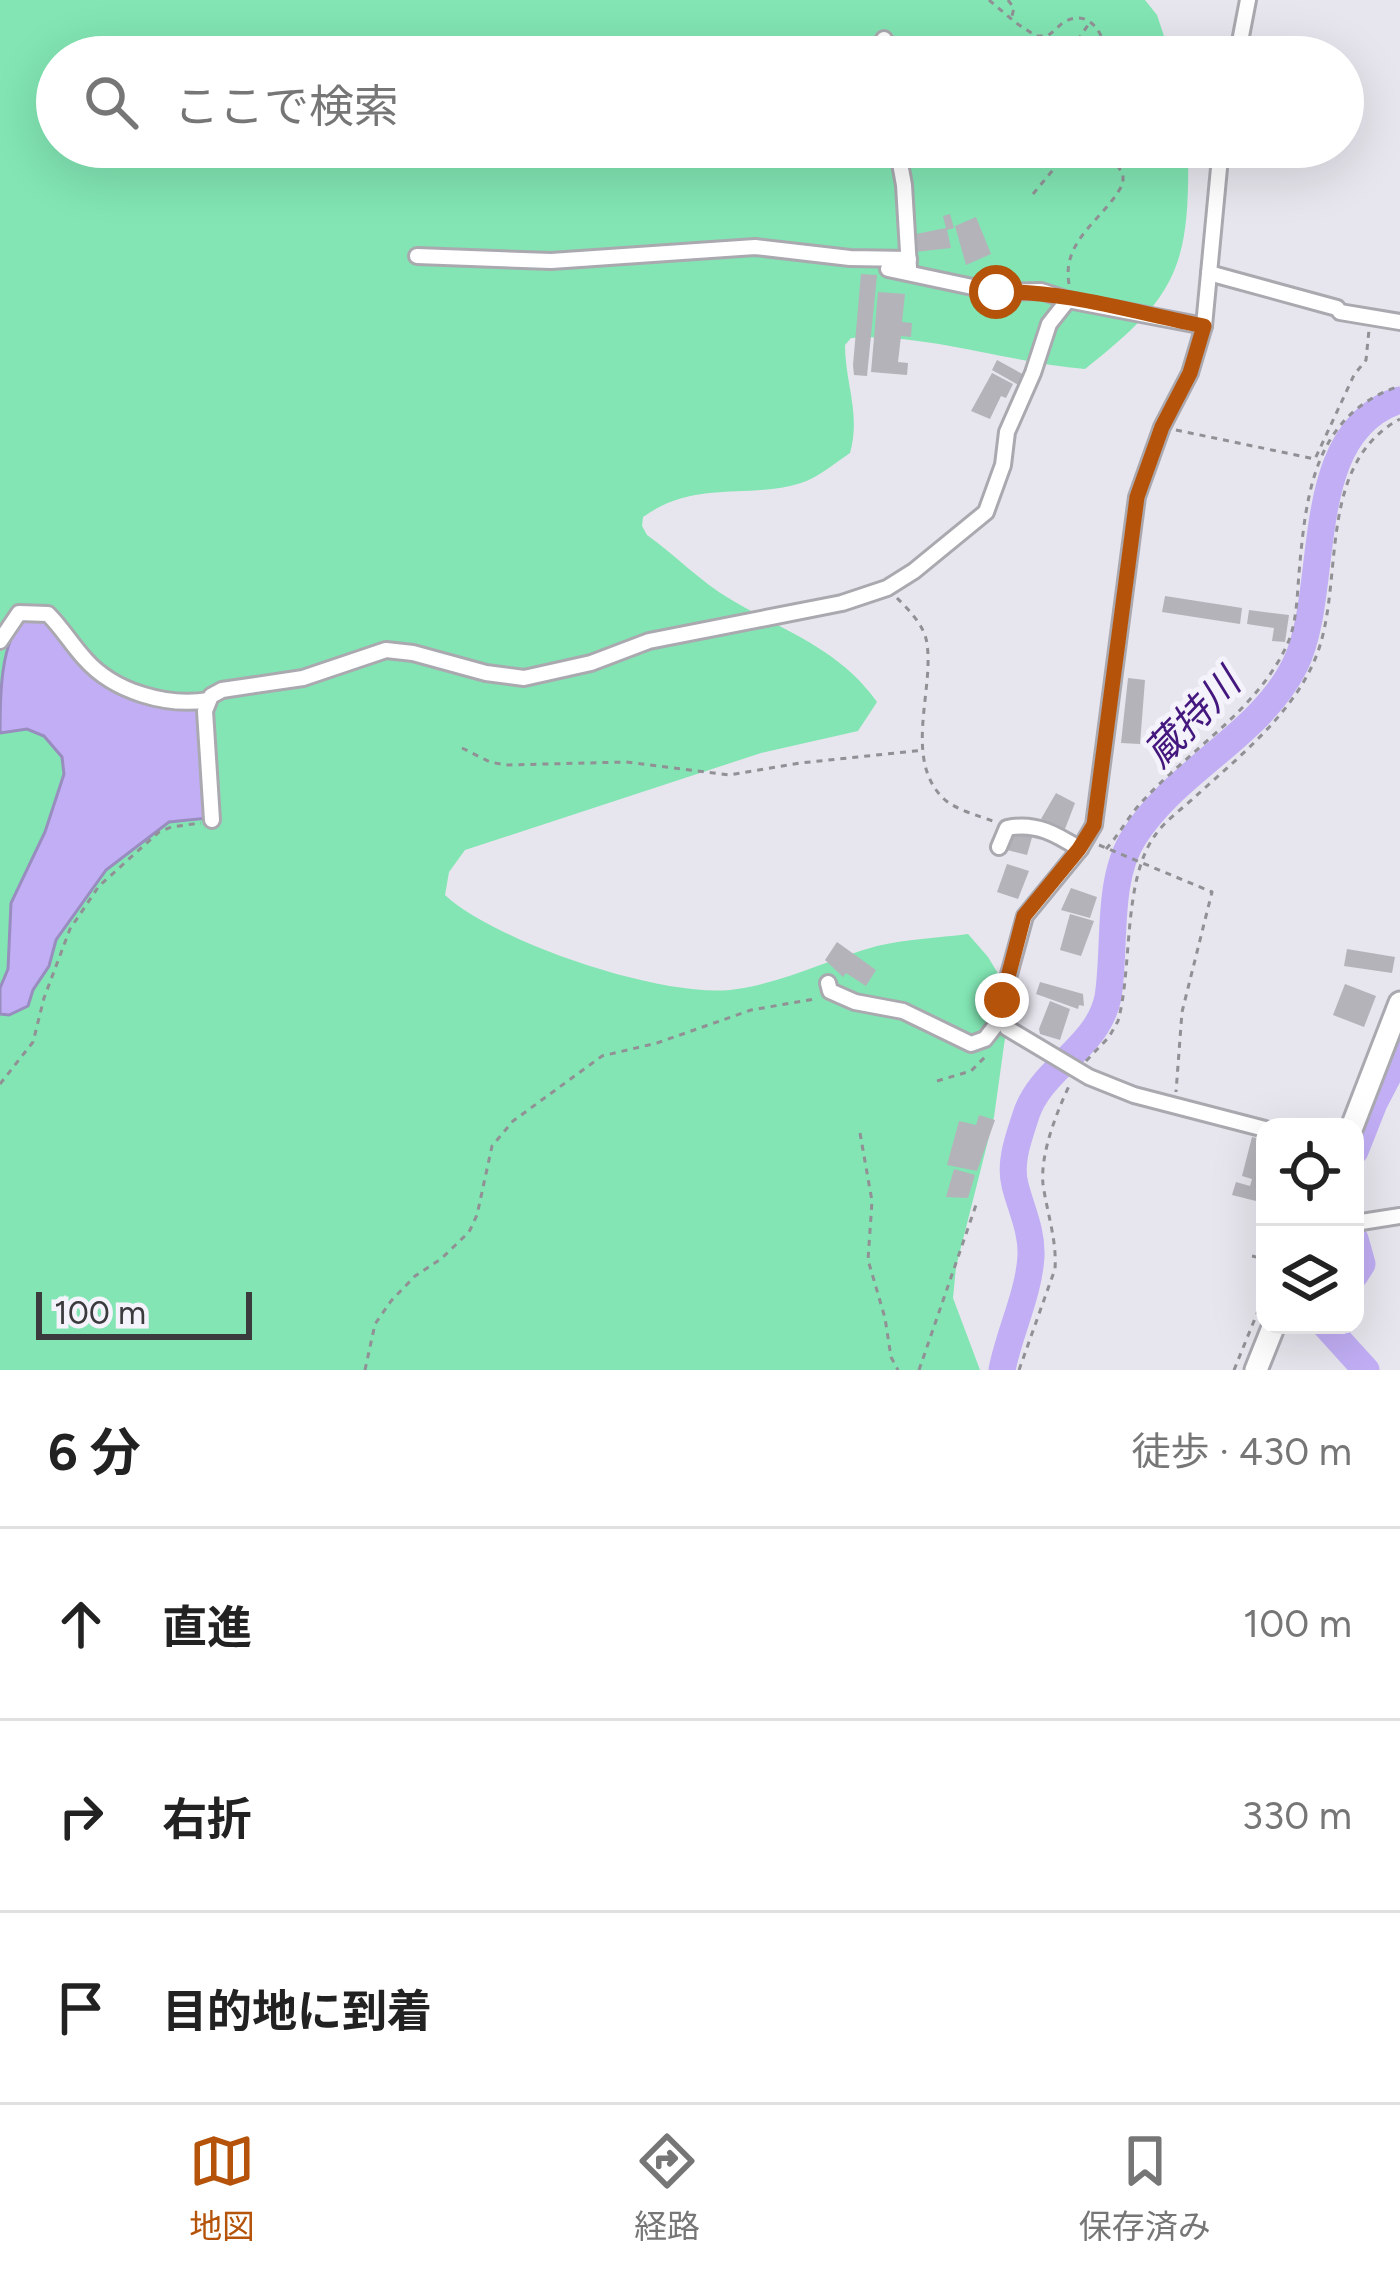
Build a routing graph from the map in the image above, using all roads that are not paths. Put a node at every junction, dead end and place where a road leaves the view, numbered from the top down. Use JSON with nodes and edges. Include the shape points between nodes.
{"nodes":[{"id":1,"x":1248,"y":0,"type":"edge"},
{"id":2,"x":1241,"y":36,"type":"edge"},
{"id":3,"x":901,"y":168,"type":"edge"},
{"id":4,"x":1219,"y":168,"type":"edge"},
{"id":5,"x":417,"y":256,"type":"dead end"},
{"id":6,"x":909,"y":266,"type":"junction"},
{"id":7,"x":888,"y":269,"type":"dead end"},
{"id":8,"x":1209,"y":273,"type":"junction"},
{"id":9,"x":1068,"y":300,"type":"junction"},
{"id":10,"x":1400,"y":322,"type":"edge"},
{"id":11,"x":1204,"y":326,"type":"junction"},
{"id":12,"x":0,"y":641,"type":"edge"},
{"id":13,"x":209,"y":700,"type":"junction"},
{"id":14,"x":212,"y":820,"type":"road end"},
{"id":15,"x":1083,"y":844,"type":"junction"},
{"id":16,"x":999,"y":847,"type":"dead end"},
{"id":17,"x":829,"y":987,"type":"road end"},
{"id":18,"x":1400,"y":1003,"type":"edge"},
{"id":19,"x":1002,"y":1017,"type":"junction"},
{"id":20,"x":1355,"y":1118,"type":"edge"},
{"id":21,"x":1256,"y":1127,"type":"edge"},
{"id":22,"x":1400,"y":1216,"type":"edge"},
{"id":23,"x":1364,"y":1221,"type":"edge"},
{"id":24,"x":1270,"y":1334,"type":"edge"},
{"id":25,"x":1256,"y":1370,"type":"edge"}],
"edges":[{"from":1,"to":2,"type":"street"},
{"from":3,"to":6,"type":"street"},
{"from":4,"to":8,"type":"street"},
{"from":5,"to":6,"type":"street","via":[[551,261],[777,247]]},
{"from":6,"to":7,"type":"street"},
{"from":6,"to":9,"type":"street","via":[[996,292]]},
{"from":8,"to":10,"type":"street"},
{"from":8,"to":11,"type":"street"},
{"from":9,"to":11,"type":"street"},
{"from":9,"to":13,"type":"street","via":[[1049,324],[1007,431],[986,512],[887,588],[524,678],[386,650],[303,678],[222,690]]},
{"from":11,"to":15,"type":"street","via":[[1137,497],[1099,800]]},
{"from":12,"to":13,"type":"street","via":[[20,613],[48,614],[94,668],[122,684],[146,696]]},
{"from":13,"to":14,"type":"street"},
{"from":15,"to":16,"type":"street","via":[[1007,827]]},
{"from":15,"to":19,"type":"street","via":[[1024,916]]},
{"from":17,"to":19,"type":"street","via":[[855,1003],[903,1010],[971,1044]]},
{"from":18,"to":20,"type":"main road"},
{"from":19,"to":21,"type":"street","via":[[1007,1028],[1078,1071],[1134,1095]]},
{"from":22,"to":23,"type":"street"},
{"from":24,"to":25,"type":"main road"}]}
